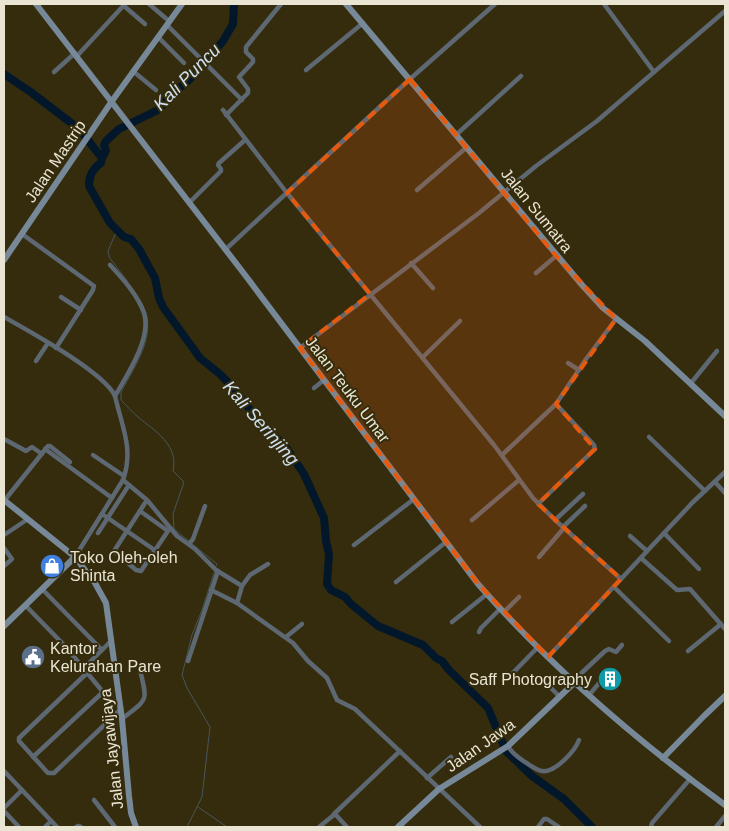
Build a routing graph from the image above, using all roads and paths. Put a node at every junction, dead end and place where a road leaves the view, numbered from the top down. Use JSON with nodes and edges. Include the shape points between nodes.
{"nodes":[{"id":1,"x":36,"y":4,"type":"edge"},
{"id":2,"x":149,"y":4,"type":"edge"},
{"id":3,"x":182,"y":4,"type":"edge"},
{"id":4,"x":281,"y":4,"type":"edge"},
{"id":5,"x":346,"y":4,"type":"edge"},
{"id":6,"x":495,"y":4,"type":"edge"},
{"id":7,"x":604,"y":4,"type":"edge"},
{"id":8,"x":124,"y":5,"type":"edge"},
{"id":9,"x":725,"y":11,"type":"edge"},
{"id":10,"x":168,"y":23,"type":"junction"},
{"id":11,"x":362,"y":23,"type":"junction"},
{"id":12,"x":145,"y":24,"type":"dead end"},
{"id":13,"x":158,"y":37,"type":"junction"},
{"id":14,"x":76,"y":55,"type":"junction"},
{"id":15,"x":184,"y":63,"type":"dead end"},
{"id":16,"x":306,"y":70,"type":"dead end"},
{"id":17,"x":54,"y":72,"type":"dead end"},
{"id":18,"x":134,"y":72,"type":"junction"},
{"id":19,"x":654,"y":72,"type":"junction"},
{"id":20,"x":521,"y":76,"type":"dead end"},
{"id":21,"x":410,"y":79,"type":"junction"},
{"id":22,"x":156,"y":90,"type":"dead end"},
{"id":23,"x":242,"y":100,"type":"junction"},
{"id":24,"x":112,"y":101,"type":"junction"},
{"id":25,"x":457,"y":134,"type":"junction"},
{"id":26,"x":245,"y":140,"type":"junction"},
{"id":27,"x":467,"y":147,"type":"junction"},
{"id":28,"x":417,"y":190,"type":"dead end"},
{"id":29,"x":505,"y":192,"type":"junction"},
{"id":30,"x":287,"y":193,"type":"junction"},
{"id":31,"x":190,"y":202,"type":"junction"},
{"id":32,"x":22,"y":234,"type":"junction"},
{"id":33,"x":226,"y":249,"type":"junction"},
{"id":34,"x":556,"y":256,"type":"junction"},
{"id":35,"x":4,"y":260,"type":"edge"},
{"id":36,"x":411,"y":263,"type":"junction"},
{"id":37,"x":110,"y":265,"type":"dead end"},
{"id":38,"x":536,"y":273,"type":"dead end"},
{"id":39,"x":432,"y":288,"type":"dead end"},
{"id":40,"x":370,"y":294,"type":"junction"},
{"id":41,"x":61,"y":297,"type":"dead end"},
{"id":42,"x":81,"y":310,"type":"junction"},
{"id":43,"x":4,"y":317,"type":"edge"},
{"id":44,"x":616,"y":319,"type":"junction"},
{"id":45,"x":460,"y":322,"type":"dead end"},
{"id":46,"x":48,"y":343,"type":"junction"},
{"id":47,"x":56,"y":348,"type":"junction"},
{"id":48,"x":300,"y":348,"type":"junction"},
{"id":49,"x":717,"y":351,"type":"dead end"},
{"id":50,"x":423,"y":357,"type":"junction"},
{"id":51,"x":36,"y":361,"type":"dead end"},
{"id":52,"x":568,"y":362,"type":"dead end"},
{"id":53,"x":579,"y":370,"type":"junction"},
{"id":54,"x":324,"y":380,"type":"junction"},
{"id":55,"x":691,"y":384,"type":"junction"},
{"id":56,"x":314,"y":388,"type":"dead end"},
{"id":57,"x":115,"y":396,"type":"junction"},
{"id":58,"x":556,"y":404,"type":"junction"},
{"id":59,"x":725,"y":416,"type":"edge"},
{"id":60,"x":648,"y":438,"type":"dead end"},
{"id":61,"x":4,"y":439,"type":"edge"},
{"id":62,"x":43,"y":452,"type":"junction"},
{"id":63,"x":93,"y":455,"type":"dead end"},
{"id":64,"x":502,"y":455,"type":"junction"},
{"id":65,"x":70,"y":462,"type":"dead end"},
{"id":66,"x":725,"y":472,"type":"edge"},
{"id":67,"x":519,"y":480,"type":"junction"},
{"id":68,"x":125,"y":482,"type":"junction"},
{"id":69,"x":715,"y":482,"type":"junction"},
{"id":70,"x":705,"y":491,"type":"junction"},
{"id":71,"x":725,"y":493,"type":"edge"},
{"id":72,"x":583,"y":494,"type":"dead end"},
{"id":73,"x":112,"y":498,"type":"junction"},
{"id":74,"x":414,"y":499,"type":"junction"},
{"id":75,"x":4,"y":500,"type":"edge"},
{"id":76,"x":145,"y":503,"type":"dead end"},
{"id":77,"x":538,"y":504,"type":"junction"},
{"id":78,"x":204,"y":506,"type":"dead end"},
{"id":79,"x":585,"y":506,"type":"dead end"},
{"id":80,"x":140,"y":511,"type":"junction"},
{"id":81,"x":105,"y":516,"type":"junction"},
{"id":82,"x":28,"y":519,"type":"junction"},
{"id":83,"x":472,"y":520,"type":"dead end"},
{"id":84,"x":555,"y":520,"type":"junction"},
{"id":85,"x":563,"y":528,"type":"junction"},
{"id":86,"x":127,"y":530,"type":"junction"},
{"id":87,"x":98,"y":533,"type":"dead end"},
{"id":88,"x":664,"y":533,"type":"junction"},
{"id":89,"x":4,"y":535,"type":"edge"},
{"id":90,"x":630,"y":536,"type":"dead end"},
{"id":91,"x":191,"y":542,"type":"junction"},
{"id":92,"x":446,"y":542,"type":"junction"},
{"id":93,"x":354,"y":545,"type":"dead end"},
{"id":94,"x":4,"y":548,"type":"edge"},
{"id":95,"x":156,"y":551,"type":"junction"},
{"id":96,"x":647,"y":551,"type":"junction"},
{"id":97,"x":75,"y":557,"type":"junction"},
{"id":98,"x":539,"y":557,"type":"dead end"},
{"id":99,"x":641,"y":558,"type":"junction"},
{"id":100,"x":268,"y":564,"type":"dead end"},
{"id":101,"x":4,"y":566,"type":"edge"},
{"id":102,"x":699,"y":569,"type":"dead end"},
{"id":103,"x":216,"y":570,"type":"junction"},
{"id":104,"x":621,"y":579,"type":"junction"},
{"id":105,"x":396,"y":582,"type":"dead end"},
{"id":106,"x":242,"y":586,"type":"junction"},
{"id":107,"x":614,"y":587,"type":"junction"},
{"id":108,"x":42,"y":589,"type":"junction"},
{"id":109,"x":211,"y":590,"type":"junction"},
{"id":110,"x":487,"y":594,"type":"junction"},
{"id":111,"x":519,"y":597,"type":"dead end"},
{"id":112,"x":237,"y":603,"type":"junction"},
{"id":113,"x":25,"y":606,"type":"junction"},
{"id":114,"x":502,"y":611,"type":"junction"},
{"id":115,"x":452,"y":622,"type":"dead end"},
{"id":116,"x":302,"y":624,"type":"dead end"},
{"id":117,"x":721,"y":624,"type":"junction"},
{"id":118,"x":4,"y":626,"type":"edge"},
{"id":119,"x":725,"y":629,"type":"edge"},
{"id":120,"x":479,"y":632,"type":"dead end"},
{"id":121,"x":286,"y":637,"type":"junction"},
{"id":122,"x":112,"y":640,"type":"junction"},
{"id":123,"x":669,"y":641,"type":"dead end"},
{"id":124,"x":622,"y":645,"type":"dead end"},
{"id":125,"x":538,"y":646,"type":"junction"},
{"id":126,"x":102,"y":650,"type":"junction"},
{"id":127,"x":688,"y":652,"type":"dead end"},
{"id":128,"x":548,"y":657,"type":"junction"},
{"id":129,"x":188,"y":661,"type":"dead end"},
{"id":130,"x":84,"y":668,"type":"junction"},
{"id":131,"x":140,"y":670,"type":"dead end"},
{"id":132,"x":88,"y":672,"type":"junction"},
{"id":133,"x":508,"y":678,"type":"dead end"},
{"id":134,"x":574,"y":681,"type":"junction"},
{"id":135,"x":604,"y":684,"type":"dead end"},
{"id":136,"x":549,"y":686,"type":"dead end"},
{"id":137,"x":589,"y":695,"type":"junction"},
{"id":138,"x":725,"y":696,"type":"edge"},
{"id":139,"x":560,"y":697,"type":"junction"},
{"id":140,"x":121,"y":709,"type":"junction"},
{"id":141,"x":122,"y":719,"type":"junction"},
{"id":142,"x":580,"y":740,"type":"dead end"},
{"id":143,"x":508,"y":746,"type":"junction"},
{"id":144,"x":400,"y":751,"type":"junction"},
{"id":145,"x":33,"y":757,"type":"junction"},
{"id":146,"x":451,"y":757,"type":"dead end"},
{"id":147,"x":662,"y":758,"type":"junction"},
{"id":148,"x":4,"y":771,"type":"edge"},
{"id":149,"x":428,"y":778,"type":"junction"},
{"id":150,"x":690,"y":780,"type":"junction"},
{"id":151,"x":439,"y":789,"type":"junction"},
{"id":152,"x":22,"y":790,"type":"junction"},
{"id":153,"x":94,"y":800,"type":"dead end"},
{"id":154,"x":725,"y":805,"type":"edge"},
{"id":155,"x":4,"y":810,"type":"edge"},
{"id":156,"x":334,"y":814,"type":"junction"},
{"id":157,"x":725,"y":816,"type":"edge"},
{"id":158,"x":51,"y":821,"type":"junction"},
{"id":159,"x":476,"y":826,"type":"edge"},
{"id":160,"x":19,"y":827,"type":"edge"},
{"id":161,"x":44,"y":827,"type":"edge"},
{"id":162,"x":57,"y":827,"type":"edge"},
{"id":163,"x":76,"y":827,"type":"edge"},
{"id":164,"x":81,"y":827,"type":"edge"},
{"id":165,"x":115,"y":827,"type":"edge"},
{"id":166,"x":136,"y":827,"type":"edge"},
{"id":167,"x":319,"y":827,"type":"edge"},
{"id":168,"x":347,"y":827,"type":"edge"},
{"id":169,"x":398,"y":827,"type":"edge"},
{"id":170,"x":538,"y":827,"type":"edge"},
{"id":171,"x":559,"y":827,"type":"edge"},
{"id":172,"x":651,"y":827,"type":"edge"},
{"id":173,"x":716,"y":827,"type":"edge"}],
"edges":[{"from":1,"to":14,"type":"main road","name":"Jalan Teuku Umar"},
{"from":2,"to":10,"type":"street"},
{"from":3,"to":10,"type":"main road","name":"Jalan Mastrip"},
{"from":4,"to":23,"type":"street","via":[[246,47],[253,62],[239,77],[249,91]]},
{"from":5,"to":11,"type":"main road","name":"Jalan Sumatra"},
{"from":6,"to":21,"type":"street"},
{"from":7,"to":19,"type":"street"},
{"from":8,"to":12,"type":"street"},
{"from":8,"to":14,"type":"street"},
{"from":9,"to":19,"type":"street"},
{"from":10,"to":13,"type":"main road","name":"Jalan Mastrip"},
{"from":10,"to":23,"type":"street"},
{"from":11,"to":16,"type":"street"},
{"from":11,"to":21,"type":"main road","name":"Jalan Sumatra"},
{"from":13,"to":15,"type":"street"},
{"from":13,"to":18,"type":"main road","name":"Jalan Mastrip"},
{"from":14,"to":17,"type":"street"},
{"from":14,"to":24,"type":"main road","name":"Jalan Teuku Umar"},
{"from":18,"to":22,"type":"street"},
{"from":18,"to":24,"type":"main road","name":"Jalan Mastrip"},
{"from":19,"to":29,"type":"street"},
{"from":20,"to":25,"type":"street"},
{"from":21,"to":25,"type":"main road","name":"Jalan Sumatra"},
{"from":21,"to":30,"type":"street"},
{"from":23,"to":26,"type":"street","via":[[224,112]]},
{"from":24,"to":31,"type":"main road","name":"Jalan Teuku Umar"},
{"from":24,"to":32,"type":"main road","name":"Jalan Mastrip"},
{"from":25,"to":27,"type":"main road","name":"Jalan Sumatra"},
{"from":26,"to":30,"type":"street"},
{"from":26,"to":31,"type":"street","via":[[218,165],[221,171]]},
{"from":27,"to":28,"type":"street"},
{"from":27,"to":29,"type":"main road","name":"Jalan Sumatra"},
{"from":29,"to":34,"type":"main road","name":"Jalan Sumatra"},
{"from":29,"to":36,"type":"street"},
{"from":30,"to":33,"type":"street"},
{"from":30,"to":40,"type":"street"},
{"from":31,"to":33,"type":"main road","name":"Jalan Teuku Umar"},
{"from":32,"to":35,"type":"main road","name":"Jalan Mastrip"},
{"from":32,"to":42,"type":"street","via":[[94,286]]},
{"from":33,"to":48,"type":"main road","name":"Jalan Teuku Umar"},
{"from":34,"to":38,"type":"street"},
{"from":34,"to":44,"type":"main road","name":"Jalan Sumatra"},
{"from":36,"to":39,"type":"street"},
{"from":36,"to":40,"type":"street"},
{"from":37,"to":57,"type":"street","via":[[134,294],[146,320],[142,343]]},
{"from":40,"to":48,"type":"street"},
{"from":40,"to":50,"type":"street"},
{"from":41,"to":42,"type":"street"},
{"from":42,"to":47,"type":"street"},
{"from":43,"to":46,"type":"street"},
{"from":44,"to":53,"type":"street"},
{"from":44,"to":55,"type":"main road","name":"Jalan Sumatra"},
{"from":45,"to":50,"type":"street"},
{"from":46,"to":47,"type":"street"},
{"from":46,"to":51,"type":"street"},
{"from":47,"to":57,"type":"street","via":[[92,372]]},
{"from":48,"to":54,"type":"main road","name":"Jalan Teuku Umar"},
{"from":49,"to":55,"type":"street"},
{"from":50,"to":64,"type":"street"},
{"from":52,"to":53,"type":"street"},
{"from":53,"to":58,"type":"street"},
{"from":54,"to":56,"type":"street"},
{"from":54,"to":74,"type":"main road","name":"Jalan Teuku Umar"},
{"from":55,"to":59,"type":"main road","name":"Jalan Sumatra"},
{"from":57,"to":68,"type":"street","via":[[128,450]]},
{"from":58,"to":64,"type":"street"},
{"from":58,"to":77,"type":"street","via":[[595,449]]},
{"from":60,"to":70,"type":"street"},
{"from":61,"to":62,"type":"street","via":[[26,451],[32,447]]},
{"from":62,"to":65,"type":"street","via":[[50,446]]},
{"from":62,"to":73,"type":"street"},
{"from":62,"to":75,"type":"street"},
{"from":63,"to":68,"type":"street"},
{"from":64,"to":67,"type":"street"},
{"from":66,"to":69,"type":"street"},
{"from":67,"to":77,"type":"street"},
{"from":67,"to":83,"type":"street"},
{"from":68,"to":73,"type":"street"},
{"from":68,"to":81,"type":"street"},
{"from":68,"to":91,"type":"street","via":[[147,500],[174,533]]},
{"from":69,"to":70,"type":"street"},
{"from":69,"to":71,"type":"street"},
{"from":70,"to":88,"type":"street"},
{"from":72,"to":84,"type":"street"},
{"from":73,"to":81,"type":"street"},
{"from":74,"to":92,"type":"main road","name":"Jalan Teuku Umar"},
{"from":74,"to":93,"type":"street"},
{"from":75,"to":82,"type":"main road","name":"Jalan Jayawijaya"},
{"from":76,"to":80,"type":"street"},
{"from":77,"to":84,"type":"street"},
{"from":78,"to":91,"type":"street"},
{"from":79,"to":85,"type":"street"},
{"from":80,"to":86,"type":"street"},
{"from":80,"to":95,"type":"street","via":[[168,531]]},
{"from":81,"to":86,"type":"street"},
{"from":81,"to":87,"type":"street"},
{"from":81,"to":97,"type":"street"},
{"from":82,"to":89,"type":"street"},
{"from":82,"to":97,"type":"main road","name":"Jalan Jayawijaya"},
{"from":84,"to":85,"type":"street"},
{"from":85,"to":98,"type":"street"},
{"from":85,"to":104,"type":"street"},
{"from":86,"to":95,"type":"street"},
{"from":86,"to":95,"type":"street","via":[[114,551],[136,570],[142,570]]},
{"from":88,"to":96,"type":"street"},
{"from":88,"to":102,"type":"street"},
{"from":90,"to":96,"type":"street"},
{"from":91,"to":103,"type":"street"},
{"from":92,"to":105,"type":"street"},
{"from":92,"to":110,"type":"main road","name":"Jalan Teuku Umar"},
{"from":94,"to":101,"type":"street","via":[[12,559]]},
{"from":96,"to":99,"type":"street"},
{"from":97,"to":108,"type":"main road"},
{"from":97,"to":122,"type":"main road","name":"Jalan Jayawijaya","via":[[102,594]]},
{"from":99,"to":104,"type":"street"},
{"from":99,"to":117,"type":"street","via":[[677,590],[690,589]]},
{"from":100,"to":106,"type":"street"},
{"from":103,"to":106,"type":"street"},
{"from":103,"to":109,"type":"street"},
{"from":104,"to":107,"type":"street"},
{"from":106,"to":112,"type":"street"},
{"from":107,"to":123,"type":"street"},
{"from":107,"to":128,"type":"street"},
{"from":108,"to":113,"type":"main road"},
{"from":108,"to":126,"type":"street"},
{"from":109,"to":112,"type":"street"},
{"from":109,"to":129,"type":"street"},
{"from":110,"to":114,"type":"main road","name":"Jalan Teuku Umar"},
{"from":110,"to":115,"type":"street"},
{"from":111,"to":114,"type":"street"},
{"from":112,"to":121,"type":"street"},
{"from":113,"to":118,"type":"main road"},
{"from":113,"to":130,"type":"street"},
{"from":114,"to":120,"type":"street"},
{"from":114,"to":125,"type":"main road","name":"Jalan Teuku Umar"},
{"from":116,"to":121,"type":"street"},
{"from":117,"to":119,"type":"street"},
{"from":117,"to":127,"type":"street"},
{"from":121,"to":144,"type":"street","via":[[327,678],[337,700],[353,707]]},
{"from":122,"to":126,"type":"street"},
{"from":122,"to":140,"type":"main road","name":"Jalan Jayawijaya"},
{"from":124,"to":134,"type":"street","via":[[616,652],[605,651]]},
{"from":125,"to":128,"type":"main road","name":"Jalan Teuku Umar"},
{"from":125,"to":133,"type":"street"},
{"from":126,"to":130,"type":"street"},
{"from":128,"to":134,"type":"main road","name":"Jalan Teuku Umar"},
{"from":130,"to":132,"type":"street"},
{"from":131,"to":141,"type":"street","via":[[144,700]]},
{"from":132,"to":145,"type":"street","via":[[102,688],[102,693]]},
{"from":132,"to":145,"type":"street","via":[[18,738]]},
{"from":134,"to":137,"type":"main road","name":"Jalan Teuku Umar"},
{"from":134,"to":139,"type":"main road","name":"Jalan Jawa"},
{"from":135,"to":137,"type":"street","via":[[601,681]]},
{"from":136,"to":139,"type":"street"},
{"from":137,"to":147,"type":"main road","name":"Jalan Teuku Umar"},
{"from":138,"to":147,"type":"main road"},
{"from":139,"to":143,"type":"main road","name":"Jalan Jawa"},
{"from":140,"to":141,"type":"main road","name":"Jalan Jayawijaya"},
{"from":140,"to":145,"type":"street","via":[[54,774],[48,773]]},
{"from":141,"to":166,"type":"main road","name":"Jalan Jayawijaya","via":[[131,813]]},
{"from":142,"to":143,"type":"street","via":[[567,758],[547,771],[540,771],[525,762]]},
{"from":143,"to":151,"type":"main road","name":"Jalan Jawa"},
{"from":144,"to":149,"type":"street"},
{"from":144,"to":156,"type":"street"},
{"from":146,"to":149,"type":"street"},
{"from":147,"to":150,"type":"main road","name":"Jalan Teuku Umar"},
{"from":148,"to":152,"type":"street"},
{"from":149,"to":151,"type":"street"},
{"from":150,"to":154,"type":"main road","name":"Jalan Teuku Umar"},
{"from":150,"to":172,"type":"street"},
{"from":151,"to":159,"type":"street"},
{"from":151,"to":169,"type":"main road","name":"Jalan Jawa"},
{"from":152,"to":155,"type":"street"},
{"from":152,"to":158,"type":"street"},
{"from":153,"to":165,"type":"street"},
{"from":155,"to":160,"type":"street"},
{"from":156,"to":167,"type":"street"},
{"from":156,"to":168,"type":"street"},
{"from":157,"to":173,"type":"street"},
{"from":158,"to":161,"type":"street"},
{"from":158,"to":162,"type":"street"},
{"from":163,"to":164,"type":"street"},
{"from":170,"to":171,"type":"street","via":[[544,819]]}]}
